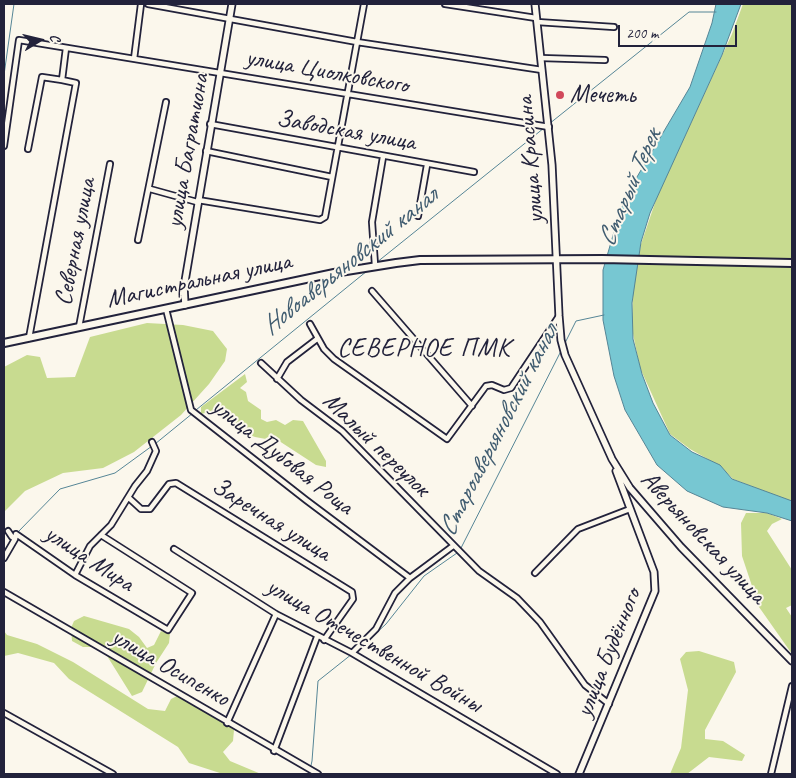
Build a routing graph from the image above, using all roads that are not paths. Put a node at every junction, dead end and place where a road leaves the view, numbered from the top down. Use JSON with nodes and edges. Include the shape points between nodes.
{"nodes":[{"id":1,"x":141,"y":4,"type":"edge"},
{"id":2,"x":148,"y":4,"type":"edge"},
{"id":3,"x":232,"y":4,"type":"edge"},
{"id":4,"x":364,"y":4,"type":"edge"},
{"id":5,"x":445,"y":4,"type":"edge"},
{"id":6,"x":535,"y":4,"type":"edge"},
{"id":7,"x":229,"y":19,"type":"junction"},
{"id":8,"x":536,"y":20,"type":"junction"},
{"id":9,"x":614,"y":27,"type":"dead end"},
{"id":10,"x":357,"y":42,"type":"junction"},
{"id":11,"x":66,"y":48,"type":"junction"},
{"id":12,"x":541,"y":58,"type":"junction"},
{"id":13,"x":134,"y":59,"type":"junction"},
{"id":14,"x":605,"y":60,"type":"dead end"},
{"id":15,"x":542,"y":70,"type":"junction"},
{"id":16,"x":220,"y":73,"type":"junction"},
{"id":17,"x":62,"y":80,"type":"junction"},
{"id":18,"x":347,"y":95,"type":"junction"},
{"id":19,"x":166,"y":102,"type":"dead end"},
{"id":20,"x":210,"y":124,"type":"junction"},
{"id":21,"x":549,"y":127,"type":"junction"},
{"id":22,"x":4,"y":146,"type":"edge"},
{"id":23,"x":28,"y":149,"type":"dead end"},
{"id":24,"x":337,"y":149,"type":"junction"},
{"id":25,"x":206,"y":151,"type":"junction"},
{"id":26,"x":383,"y":157,"type":"junction"},
{"id":27,"x":110,"y":164,"type":"dead end"},
{"id":28,"x":427,"y":165,"type":"junction"},
{"id":29,"x":474,"y":172,"type":"dead end"},
{"id":30,"x":332,"y":177,"type":"junction"},
{"id":31,"x":150,"y":189,"type":"junction"},
{"id":32,"x":197,"y":201,"type":"junction"},
{"id":33,"x":418,"y":216,"type":"dead end"},
{"id":34,"x":138,"y":240,"type":"dead end"},
{"id":35,"x":557,"y":259,"type":"junction"},
{"id":36,"x":792,"y":262,"type":"edge"},
{"id":37,"x":375,"y":265,"type":"junction"},
{"id":38,"x":372,"y":292,"type":"dead end"},
{"id":39,"x":185,"y":305,"type":"junction"},
{"id":40,"x":166,"y":309,"type":"junction"},
{"id":41,"x":559,"y":316,"type":"junction"},
{"id":42,"x":310,"y":324,"type":"dead end"},
{"id":43,"x":79,"y":327,"type":"junction"},
{"id":44,"x":29,"y":338,"type":"junction"},
{"id":45,"x":317,"y":339,"type":"junction"},
{"id":46,"x":4,"y":343,"type":"edge"},
{"id":47,"x":261,"y":363,"type":"dead end"},
{"id":48,"x":277,"y":379,"type":"junction"},
{"id":49,"x":472,"y":406,"type":"junction"},
{"id":50,"x":152,"y":442,"type":"dead end"},
{"id":51,"x":612,"y":459,"type":"junction"},
{"id":52,"x":129,"y":498,"type":"junction"},
{"id":53,"x":630,"y":509,"type":"junction"},
{"id":54,"x":8,"y":531,"type":"dead end"},
{"id":55,"x":101,"y":535,"type":"junction"},
{"id":56,"x":15,"y":539,"type":"junction"},
{"id":57,"x":453,"y":546,"type":"junction"},
{"id":58,"x":174,"y":549,"type":"dead end"},
{"id":59,"x":4,"y":558,"type":"edge"},
{"id":60,"x":535,"y":573,"type":"dead end"},
{"id":61,"x":75,"y":575,"type":"junction"},
{"id":62,"x":410,"y":578,"type":"junction"},
{"id":63,"x":4,"y":592,"type":"edge"},
{"id":64,"x":276,"y":614,"type":"junction"},
{"id":65,"x":318,"y":637,"type":"junction"},
{"id":66,"x":324,"y":640,"type":"junction"},
{"id":67,"x":352,"y":653,"type":"junction"},
{"id":68,"x":792,"y":661,"type":"edge"},
{"id":69,"x":792,"y":686,"type":"edge"},
{"id":70,"x":609,"y":704,"type":"junction"},
{"id":71,"x":4,"y":713,"type":"edge"},
{"id":72,"x":227,"y":723,"type":"junction"},
{"id":73,"x":274,"y":751,"type":"junction"},
{"id":74,"x":113,"y":774,"type":"edge"},
{"id":75,"x":318,"y":774,"type":"edge"},
{"id":76,"x":557,"y":774,"type":"edge"},
{"id":77,"x":579,"y":774,"type":"edge"},
{"id":78,"x":771,"y":774,"type":"edge"}],
"edges":[{"from":1,"to":13,"type":"street"},
{"from":2,"to":7,"type":"street"},
{"from":3,"to":7,"type":"street","name":"улица Багратиона"},
{"from":4,"to":10,"type":"street"},
{"from":5,"to":8,"type":"street"},
{"from":6,"to":8,"type":"street","name":"улица Красина"},
{"from":7,"to":10,"type":"street"},
{"from":7,"to":16,"type":"street","name":"улица Багратиона"},
{"from":8,"to":9,"type":"street"},
{"from":8,"to":12,"type":"street","name":"улица Красина"},
{"from":10,"to":15,"type":"street"},
{"from":10,"to":18,"type":"street"},
{"from":11,"to":13,"type":"street","name":"улица Циолковского"},
{"from":11,"to":17,"type":"street"},
{"from":11,"to":22,"type":"street","name":"улица Циолковского","via":[[19,40]]},
{"from":12,"to":14,"type":"street","name":"улица Красина"},
{"from":12,"to":15,"type":"street","name":"улица Красина"},
{"from":13,"to":16,"type":"street","name":"улица Циолковского"},
{"from":15,"to":21,"type":"street","name":"улица Красина"},
{"from":16,"to":18,"type":"street","name":"улица Циолковского"},
{"from":16,"to":20,"type":"street","name":"улица Багратиона"},
{"from":17,"to":23,"type":"street","via":[[42,77]]},
{"from":17,"to":44,"type":"street","via":[[76,83]]},
{"from":18,"to":21,"type":"street","name":"улица Циолковского"},
{"from":18,"to":24,"type":"street"},
{"from":19,"to":31,"type":"street"},
{"from":20,"to":24,"type":"street","name":"Заводская улица"},
{"from":20,"to":25,"type":"street","name":"улица Багратиона"},
{"from":21,"to":35,"type":"street","name":"улица Красина"},
{"from":24,"to":26,"type":"street","name":"Заводская улица"},
{"from":24,"to":30,"type":"street"},
{"from":25,"to":30,"type":"street","name":"Заводская улица"},
{"from":25,"to":32,"type":"street","name":"улица Багратиона"},
{"from":26,"to":28,"type":"street","name":"Заводская улица"},
{"from":26,"to":37,"type":"street","via":[[372,222]]},
{"from":27,"to":43,"type":"street","name":"Северная улица"},
{"from":28,"to":29,"type":"street","name":"Заводская улица"},
{"from":28,"to":33,"type":"street"},
{"from":30,"to":32,"type":"street","via":[[323,219]]},
{"from":31,"to":32,"type":"street"},
{"from":31,"to":34,"type":"street"},
{"from":32,"to":39,"type":"street","name":"улица Багратиона","via":[[184,286]]},
{"from":35,"to":36,"type":"main road","name":"Магистральная улица"},
{"from":35,"to":37,"type":"main road","name":"Магистральная улица","via":[[420,260]]},
{"from":35,"to":41,"type":"street","name":"Аверьяновская улица"},
{"from":37,"to":39,"type":"main road","name":"Магистральная улица"},
{"from":38,"to":49,"type":"street"},
{"from":39,"to":40,"type":"main road","name":"Магистральная улица"},
{"from":40,"to":43,"type":"main road","name":"Магистральная улица"},
{"from":40,"to":62,"type":"street","name":"улица Дубовая Роща","via":[[191,410]]},
{"from":41,"to":49,"type":"street","via":[[511,388],[504,390],[489,384]]},
{"from":41,"to":51,"type":"street","name":"Аверьяновская улица","via":[[560,340],[565,355]]},
{"from":42,"to":45,"type":"street"},
{"from":43,"to":44,"type":"main road","name":"Магистральная улица"},
{"from":44,"to":46,"type":"main road","name":"Магистральная улица"},
{"from":45,"to":48,"type":"street","via":[[287,362]]},
{"from":45,"to":49,"type":"street","via":[[334,359],[445,439],[450,438]]},
{"from":47,"to":48,"type":"street","name":"Малый переулок"},
{"from":48,"to":57,"type":"street","name":"Малый переулок","via":[[342,431]]},
{"from":50,"to":52,"type":"street","via":[[156,451],[154,456]]},
{"from":51,"to":53,"type":"street","name":"улица Будённого"},
{"from":51,"to":68,"type":"street","name":"Аверьяновская улица","via":[[640,501]]},
{"from":52,"to":55,"type":"street","via":[[111,526]]},
{"from":52,"to":66,"type":"street","name":"Заречная улица","via":[[141,509],[150,509],[169,484],[176,483],[352,592],[353,599]]},
{"from":53,"to":60,"type":"street","via":[[578,529]]},
{"from":53,"to":70,"type":"street","name":"улица Будённого","via":[[654,572],[655,591]]},
{"from":54,"to":56,"type":"street","name":"улица Мира"},
{"from":55,"to":61,"type":"street","via":[[90,546]]},
{"from":55,"to":61,"type":"street","name":"улица Мира","via":[[192,593],[168,630]]},
{"from":56,"to":59,"type":"street"},
{"from":56,"to":61,"type":"street","name":"улица Мира","via":[[16,534]]},
{"from":57,"to":62,"type":"street"},
{"from":57,"to":70,"type":"street","name":"Малый переулок","via":[[479,571],[518,598],[540,622],[585,685]]},
{"from":58,"to":64,"type":"street","name":"улица Отечественной Войны"},
{"from":62,"to":67,"type":"street","via":[[390,600],[376,629]]},
{"from":63,"to":72,"type":"street","name":"улица Осипенко"},
{"from":64,"to":65,"type":"street","name":"улица Отечественной Войны"},
{"from":64,"to":72,"type":"street"},
{"from":65,"to":66,"type":"street","name":"улица Отечественной Войны"},
{"from":65,"to":73,"type":"street"},
{"from":66,"to":67,"type":"street","name":"улица Отечественной Войны"},
{"from":67,"to":76,"type":"street","name":"улица Отечественной Войны"},
{"from":69,"to":78,"type":"street"},
{"from":70,"to":77,"type":"street","name":"улица Будённого"},
{"from":71,"to":74,"type":"street"},
{"from":72,"to":73,"type":"street","name":"улица Осипенко"},
{"from":73,"to":75,"type":"street","name":"улица Осипенко"}]}
